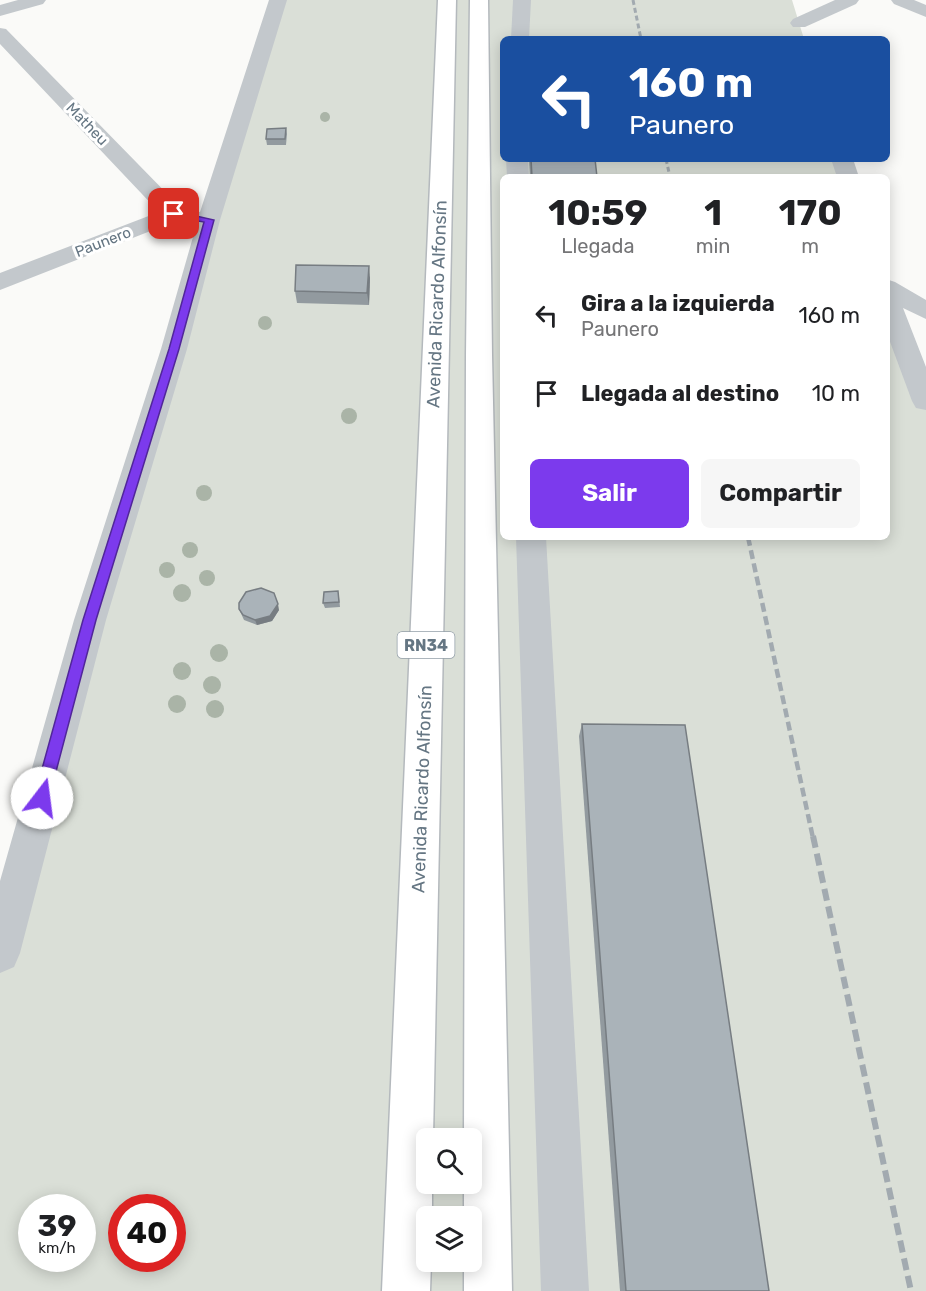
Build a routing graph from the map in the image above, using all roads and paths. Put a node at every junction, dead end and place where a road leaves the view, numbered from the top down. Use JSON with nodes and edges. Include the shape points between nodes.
{"nodes":[{"id":1,"x":37,"y":0,"type":"edge"},
{"id":2,"x":278,"y":0,"type":"edge"},
{"id":3,"x":447,"y":0,"type":"edge"},
{"id":4,"x":479,"y":0,"type":"edge"},
{"id":5,"x":522,"y":0,"type":"edge"},
{"id":6,"x":850,"y":0,"type":"edge"},
{"id":7,"x":900,"y":0,"type":"edge"},
{"id":8,"x":0,"y":11,"type":"edge"},
{"id":9,"x":926,"y":12,"type":"edge"},
{"id":10,"x":799,"y":24,"type":"edge"},
{"id":11,"x":0,"y":33,"type":"edge"},
{"id":12,"x":520,"y":36,"type":"edge"},
{"id":13,"x":174,"y":214,"type":"junction"},
{"id":14,"x":209,"y":220,"type":"junction"},
{"id":15,"x":890,"y":272,"type":"edge"},
{"id":16,"x":0,"y":282,"type":"edge"},
{"id":17,"x":890,"y":289,"type":"edge"},
{"id":18,"x":926,"y":294,"type":"edge"},
{"id":19,"x":890,"y":307,"type":"edge"},
{"id":20,"x":926,"y":311,"type":"edge"},
{"id":21,"x":926,"y":401,"type":"edge"},
{"id":22,"x":531,"y":540,"type":"edge"},
{"id":23,"x":0,"y":953,"type":"edge"},
{"id":24,"x":406,"y":1291,"type":"edge"},
{"id":25,"x":488,"y":1291,"type":"edge"},
{"id":26,"x":565,"y":1291,"type":"edge"}],
"edges":[{"from":1,"to":8,"type":"street"},
{"from":2,"to":14,"type":"street"},
{"from":3,"to":24,"type":"highway","name":"Avenida Ricardo Alfonsín","number":"RN34"},
{"from":4,"to":25,"type":"highway"},
{"from":5,"to":12,"type":"street"},
{"from":6,"to":10,"type":"street"},
{"from":7,"to":9,"type":"street"},
{"from":11,"to":13,"type":"street","name":"Matheu"},
{"from":13,"to":14,"type":"street"},
{"from":13,"to":16,"type":"street","name":"Paunero"},
{"from":14,"to":23,"type":"street","via":[[174,349],[90,620]]},
{"from":15,"to":18,"type":"street"},
{"from":17,"to":20,"type":"street"},
{"from":19,"to":21,"type":"street"},
{"from":22,"to":26,"type":"street"}]}
